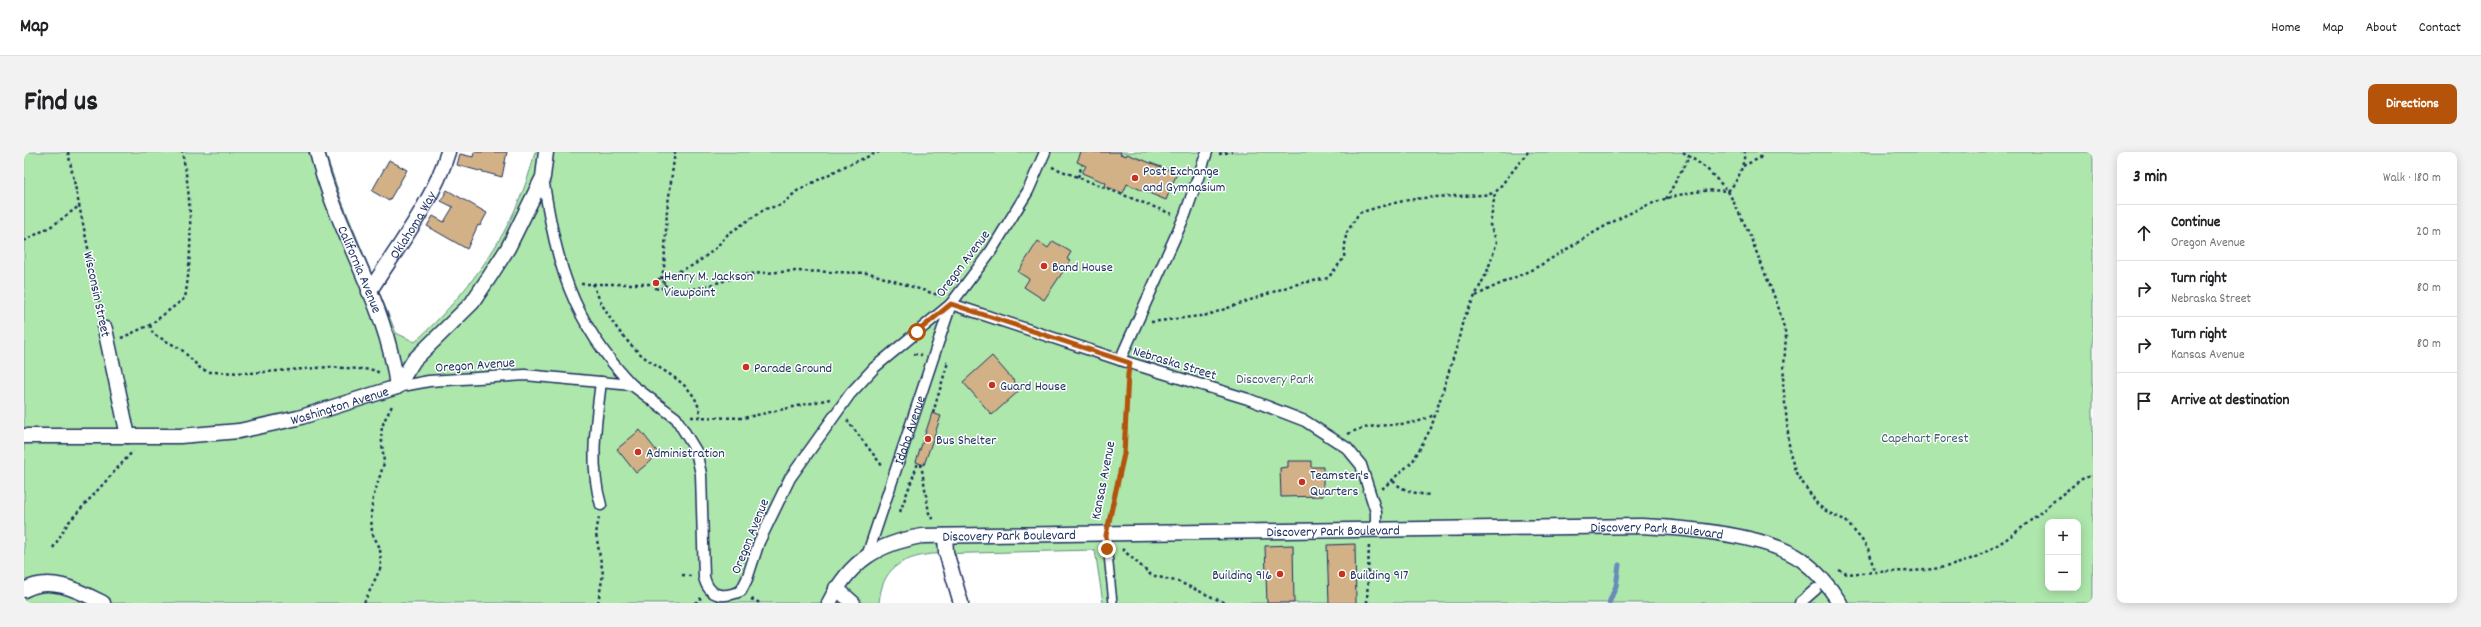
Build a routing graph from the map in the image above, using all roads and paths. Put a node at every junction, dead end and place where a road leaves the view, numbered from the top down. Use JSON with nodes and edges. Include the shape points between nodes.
{"nodes":[{"id":1,"x":68,"y":152,"type":"edge"},
{"id":2,"x":182,"y":152,"type":"edge"},
{"id":3,"x":317,"y":152,"type":"edge"},
{"id":4,"x":448,"y":152,"type":"edge"},
{"id":5,"x":546,"y":152,"type":"edge"},
{"id":6,"x":675,"y":152,"type":"edge"},
{"id":7,"x":879,"y":152,"type":"edge"},
{"id":8,"x":1045,"y":152,"type":"edge"},
{"id":9,"x":1232,"y":152,"type":"edge"},
{"id":10,"x":1528,"y":152,"type":"edge"},
{"id":11,"x":1683,"y":152,"type":"edge"},
{"id":12,"x":1745,"y":152,"type":"edge"},
{"id":13,"x":1762,"y":152,"type":"edge"},
{"id":14,"x":1212,"y":153,"type":"edge"},
{"id":15,"x":1689,"y":157,"type":"junction"},
{"id":16,"x":1054,"y":162,"type":"dead end"},
{"id":17,"x":1082,"y":165,"type":"dead end"},
{"id":18,"x":1743,"y":166,"type":"junction"},
{"id":19,"x":543,"y":177,"type":"junction"},
{"id":20,"x":1078,"y":177,"type":"junction"},
{"id":21,"x":1728,"y":191,"type":"junction"},
{"id":22,"x":1495,"y":193,"type":"junction"},
{"id":23,"x":1666,"y":199,"type":"junction"},
{"id":24,"x":79,"y":206,"type":"junction"},
{"id":25,"x":1171,"y":213,"type":"dead end"},
{"id":26,"x":24,"y":241,"type":"edge"},
{"id":27,"x":661,"y":279,"type":"junction"},
{"id":28,"x":594,"y":284,"type":"junction"},
{"id":29,"x":654,"y":284,"type":"junction"},
{"id":30,"x":567,"y":285,"type":"junction"},
{"id":31,"x":664,"y":285,"type":"junction"},
{"id":32,"x":369,"y":292,"type":"junction"},
{"id":33,"x":1476,"y":296,"type":"junction"},
{"id":34,"x":951,"y":304,"type":"junction"},
{"id":35,"x":1136,"y":323,"type":"junction"},
{"id":36,"x":150,"y":325,"type":"junction"},
{"id":37,"x":105,"y":329,"type":"joint"},
{"id":38,"x":108,"y":345,"type":"junction"},
{"id":39,"x":1120,"y":360,"type":"junction"},
{"id":40,"x":947,"y":362,"type":"dead end"},
{"id":41,"x":1130,"y":363,"type":"junction"},
{"id":42,"x":601,"y":382,"type":"junction"},
{"id":43,"x":632,"y":385,"type":"junction"},
{"id":44,"x":397,"y":387,"type":"junction"},
{"id":45,"x":835,"y":398,"type":"dead end"},
{"id":46,"x":838,"y":409,"type":"junction"},
{"id":47,"x":933,"y":413,"type":"dead end"},
{"id":48,"x":1435,"y":413,"type":"junction"},
{"id":49,"x":700,"y":417,"type":"junction"},
{"id":50,"x":676,"y":418,"type":"junction"},
{"id":51,"x":24,"y":436,"type":"edge"},
{"id":52,"x":128,"y":436,"type":"junction"},
{"id":53,"x":1339,"y":442,"type":"junction"},
{"id":54,"x":126,"y":458,"type":"dead end"},
{"id":55,"x":918,"y":463,"type":"dead end"},
{"id":56,"x":922,"y":464,"type":"dead end"},
{"id":57,"x":2093,"y":475,"type":"edge"},
{"id":58,"x":893,"y":480,"type":"junction"},
{"id":59,"x":1392,"y":481,"type":"junction"},
{"id":60,"x":1430,"y":495,"type":"dead end"},
{"id":61,"x":1372,"y":497,"type":"junction"},
{"id":62,"x":601,"y":505,"type":"joint"},
{"id":63,"x":900,"y":512,"type":"dead end"},
{"id":64,"x":935,"y":524,"type":"dead end"},
{"id":65,"x":1373,"y":530,"type":"junction"},
{"id":66,"x":1106,"y":535,"type":"junction"},
{"id":67,"x":945,"y":536,"type":"junction"},
{"id":68,"x":53,"y":548,"type":"dead end"},
{"id":69,"x":1122,"y":549,"type":"dead end"},
{"id":70,"x":867,"y":556,"type":"junction"},
{"id":71,"x":1839,"y":570,"type":"dead end"},
{"id":72,"x":1874,"y":572,"type":"junction"},
{"id":73,"x":682,"y":575,"type":"dead end"},
{"id":74,"x":692,"y":576,"type":"dead end"},
{"id":75,"x":836,"y":588,"type":"junction"},
{"id":76,"x":1816,"y":589,"type":"dead end"},
{"id":77,"x":24,"y":590,"type":"edge"},
{"id":78,"x":749,"y":599,"type":"dead end"},
{"id":79,"x":1802,"y":602,"type":"edge"},
{"id":80,"x":103,"y":603,"type":"edge"},
{"id":81,"x":364,"y":603,"type":"edge"},
{"id":82,"x":598,"y":603,"type":"edge"},
{"id":83,"x":760,"y":603,"type":"edge"},
{"id":84,"x":829,"y":603,"type":"edge"},
{"id":85,"x":853,"y":603,"type":"edge"},
{"id":86,"x":961,"y":603,"type":"edge"},
{"id":87,"x":1113,"y":603,"type":"edge"},
{"id":88,"x":1225,"y":603,"type":"edge"},
{"id":89,"x":1367,"y":603,"type":"edge"},
{"id":90,"x":1840,"y":603,"type":"edge"}],
"edges":[{"from":1,"to":24,"type":"path","name":"Wisconsin Street"},
{"from":2,"to":36,"type":"path","via":[[190,212],[190,269],[185,298]]},
{"from":3,"to":32,"type":"street","name":"California Avenue","via":[[345,234]]},
{"from":4,"to":32,"type":"street","name":"Oklahoma Way","via":[[442,170],[419,212]]},
{"from":5,"to":19,"type":"street","name":"Washington Avenue"},
{"from":6,"to":27,"type":"path"},
{"from":7,"to":27,"type":"path","via":[[797,191],[780,205],[765,209],[728,234],[694,265]]},
{"from":8,"to":34,"type":"street","name":"Oregon Avenue","via":[[1020,204],[991,251]]},
{"from":9,"to":14,"type":"path"},
{"from":10,"to":22,"type":"path"},
{"from":11,"to":15,"type":"path"},
{"from":12,"to":18,"type":"path"},
{"from":13,"to":18,"type":"path","via":[[1760,158]]},
{"from":14,"to":35,"type":"street"},
{"from":15,"to":21,"type":"path","via":[[1706,168]]},
{"from":15,"to":23,"type":"path"},
{"from":16,"to":20,"type":"path","via":[[1052,167]]},
{"from":17,"to":20,"type":"path"},
{"from":18,"to":21,"type":"path","via":[[1736,183]]},
{"from":19,"to":30,"type":"street","via":[[552,235]]},
{"from":19,"to":44,"type":"street","name":"Washington Avenue","via":[[508,248],[472,303],[414,360]]},
{"from":20,"to":25,"type":"path"},
{"from":21,"to":23,"type":"path","via":[[1698,191]]},
{"from":21,"to":72,"type":"path","via":[[1748,231],[1786,335],[1783,383],[1794,469],[1818,505],[1845,520],[1862,540],[1870,553]]},
{"from":22,"to":33,"type":"path","via":[[1490,225],[1497,242],[1488,272]]},
{"from":22,"to":35,"type":"path","via":[[1473,197],[1437,197],[1390,204],[1359,213],[1346,234],[1344,258],[1328,278],[1293,285],[1208,315]]},
{"from":23,"to":33,"type":"path","via":[[1593,233],[1543,263]]},
{"from":24,"to":26,"type":"path","via":[[55,224]]},
{"from":24,"to":37,"type":"path","name":"Wisconsin Street"},
{"from":27,"to":29,"type":"path","via":[[656,280]]},
{"from":27,"to":31,"type":"path"},
{"from":28,"to":29,"type":"path"},
{"from":28,"to":30,"type":"path"},
{"from":28,"to":49,"type":"path","via":[[603,307],[621,333],[644,356],[677,379],[695,397],[700,408]]},
{"from":29,"to":31,"type":"path","via":[[658,289]]},
{"from":30,"to":43,"type":"street","via":[[590,334],[608,361]]},
{"from":31,"to":34,"type":"path","via":[[676,290],[699,288],[748,274],[795,271],[869,273],[934,294]]},
{"from":32,"to":44,"type":"street","name":"California Avenue","via":[[392,350]]},
{"from":33,"to":48,"type":"path","via":[[1463,320]]},
{"from":34,"to":39,"type":"street","name":"Nebraska Street"},
{"from":34,"to":46,"type":"street","name":"Oregon Avenue","via":[[875,367]]},
{"from":34,"to":58,"type":"street","name":"Idaho Avenue"},
{"from":35,"to":39,"type":"street"},
{"from":36,"to":38,"type":"path"},
{"from":36,"to":44,"type":"path","via":[[153,334],[181,350],[202,369],[210,372],[251,373],[314,367],[362,368],[375,370]]},
{"from":37,"to":38,"type":"street","name":"Wisconsin Street"},
{"from":38,"to":52,"type":"street","name":"Wisconsin Street"},
{"from":39,"to":41,"type":"street","name":"Nebraska Street"},
{"from":40,"to":47,"type":"path"},
{"from":41,"to":53,"type":"street","name":"Nebraska Street","via":[[1255,402],[1305,421]]},
{"from":41,"to":66,"type":"path","name":"Kansas Avenue","via":[[1124,454]]},
{"from":42,"to":43,"type":"street","name":"Oregon Avenue"},
{"from":42,"to":44,"type":"street","name":"Oregon Avenue","via":[[526,375],[429,381]]},
{"from":42,"to":62,"type":"street","via":[[594,460],[595,484]]},
{"from":43,"to":50,"type":"street","name":"Oregon Avenue"},
{"from":44,"to":52,"type":"street","name":"Washington Avenue","via":[[298,418],[238,431],[180,436]]},
{"from":44,"to":81,"type":"path","via":[[396,398],[381,432],[384,463],[371,513],[372,533],[380,548],[381,567]]},
{"from":45,"to":49,"type":"path","via":[[743,418]]},
{"from":46,"to":50,"type":"street","name":"Oregon Avenue","via":[[790,478],[774,506],[759,542],[748,579],[741,591],[728,596],[716,595],[709,590],[705,582],[702,569],[701,474],[696,451]]},
{"from":46,"to":58,"type":"path"},
{"from":48,"to":53,"type":"path","via":[[1425,420],[1413,423],[1360,428]]},
{"from":48,"to":59,"type":"path","via":[[1431,428],[1413,462]]},
{"from":49,"to":50,"type":"path"},
{"from":51,"to":52,"type":"street","name":"Washington Avenue"},
{"from":53,"to":61,"type":"street","name":"Nebraska Street","via":[[1361,465]]},
{"from":54,"to":68,"type":"path","via":[[68,522]]},
{"from":55,"to":63,"type":"path"},
{"from":56,"to":64,"type":"path","via":[[929,513]]},
{"from":57,"to":72,"type":"path","via":[[2082,479],[2023,528],[1979,556],[1928,570]]},
{"from":58,"to":70,"type":"street","name":"Idaho Avenue"},
{"from":59,"to":60,"type":"path","via":[[1410,491]]},
{"from":59,"to":61,"type":"path"},
{"from":61,"to":65,"type":"street","name":"Nebraska Street","via":[[1376,512]]},
{"from":62,"to":82,"type":"path","via":[[596,534],[603,574]]},
{"from":65,"to":66,"type":"street","name":"Discovery Park Boulevard"},
{"from":65,"to":89,"type":"path"},
{"from":65,"to":90,"type":"street","name":"Discovery Park Boulevard","via":[[1641,526],[1706,531],[1771,546],[1800,559],[1825,582]]},
{"from":66,"to":67,"type":"street","name":"Discovery Park Boulevard"},
{"from":66,"to":87,"type":"lane","name":"Kansas Avenue"},
{"from":67,"to":70,"type":"street","name":"Discovery Park Boulevard","via":[[905,539],[877,549]]},
{"from":67,"to":86,"type":"street","via":[[946,552]]},
{"from":69,"to":88,"type":"path","via":[[1151,575],[1179,582]]},
{"from":70,"to":75,"type":"street","name":"Discovery Park Boulevard"},
{"from":71,"to":72,"type":"path","via":[[1847,574]]},
{"from":73,"to":74,"type":"path"},
{"from":75,"to":84,"type":"street","name":"Discovery Park Boulevard"},
{"from":75,"to":85,"type":"street"},
{"from":76,"to":79,"type":"street"},
{"from":77,"to":80,"type":"street","via":[[45,584],[58,584]]},
{"from":78,"to":83,"type":"path"}]}
